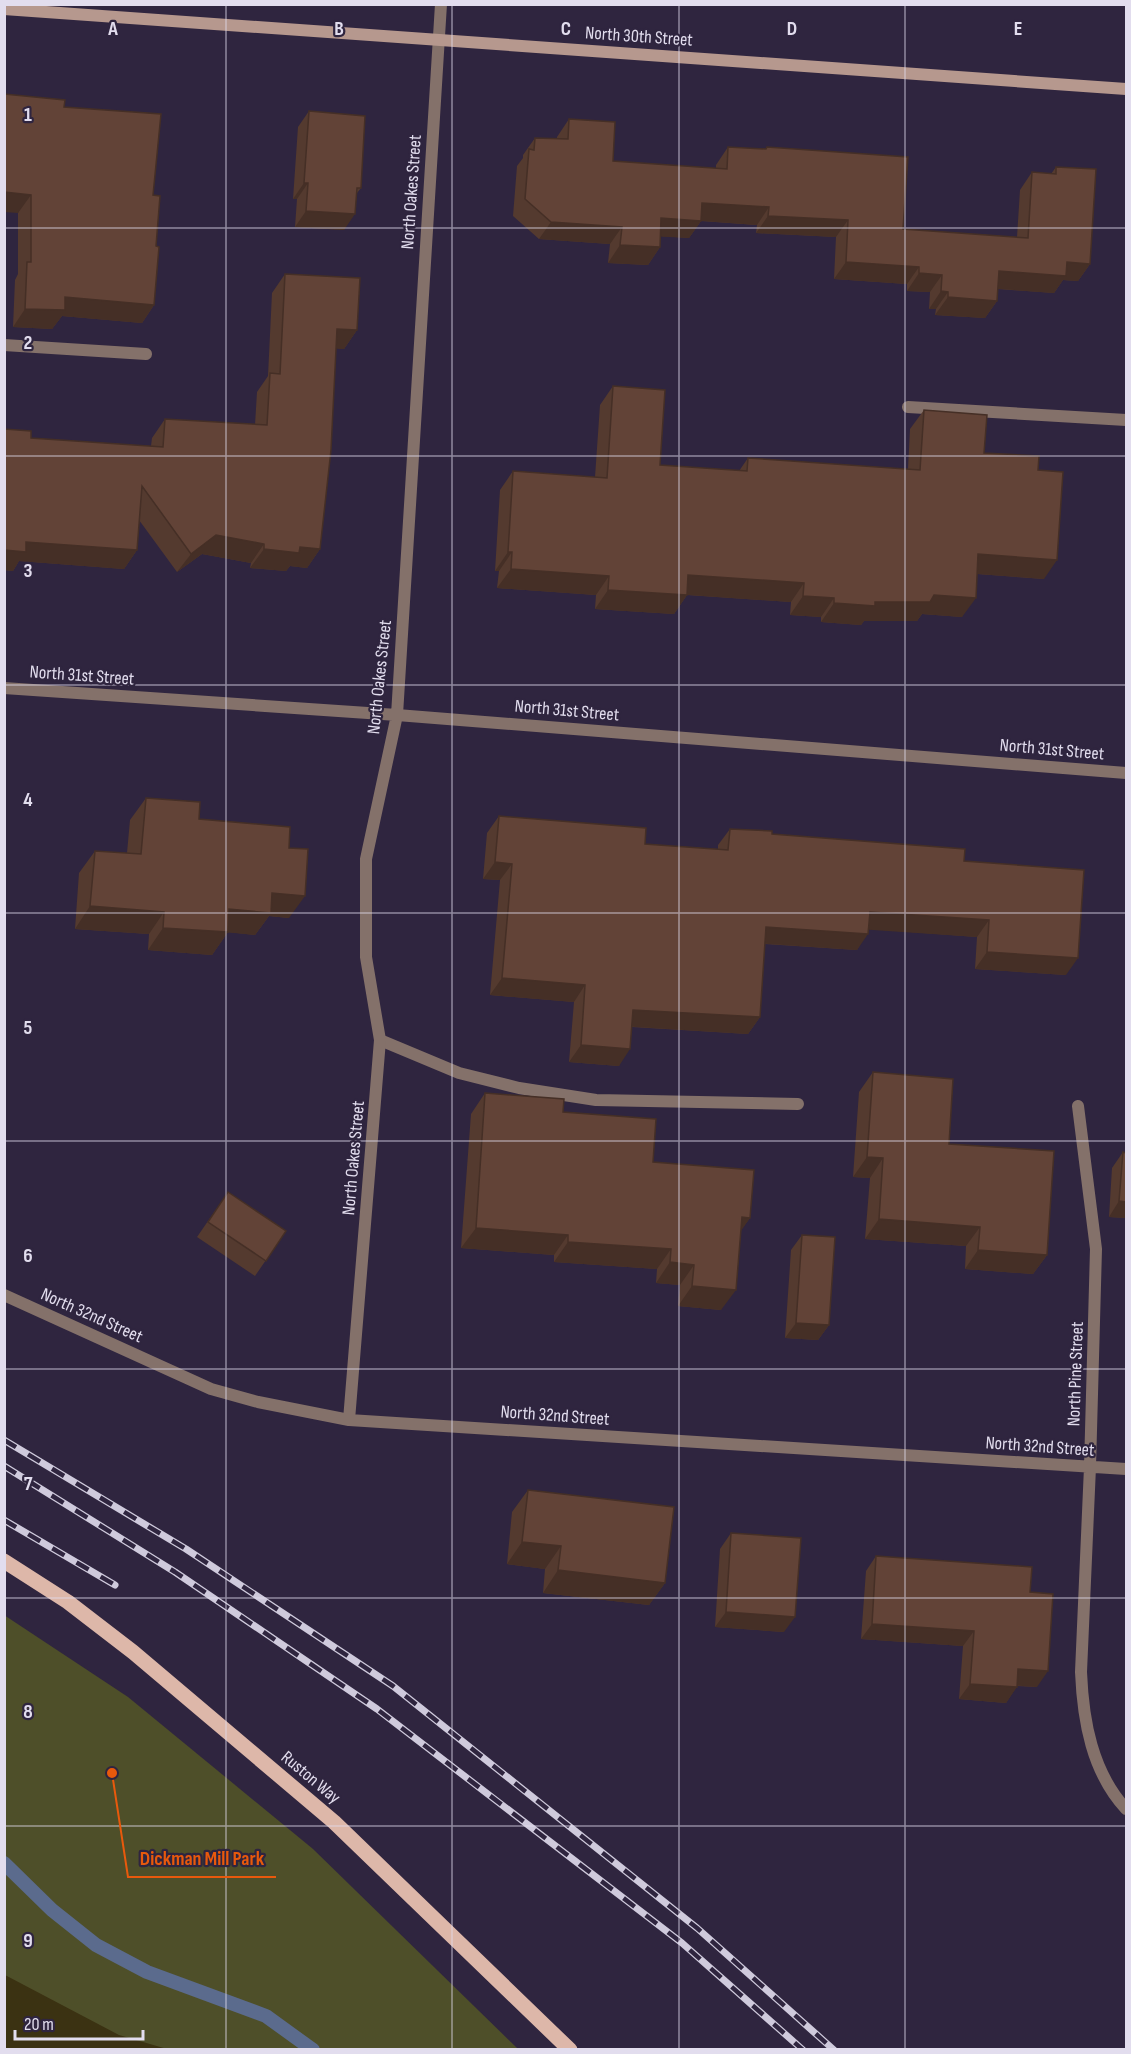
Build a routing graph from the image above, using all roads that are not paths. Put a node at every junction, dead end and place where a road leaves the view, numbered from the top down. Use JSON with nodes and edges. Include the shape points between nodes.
{"nodes":[{"id":1,"x":441,"y":4,"type":"edge"},
{"id":2,"x":4,"y":9,"type":"edge"},
{"id":3,"x":439,"y":39,"type":"junction"},
{"id":4,"x":1126,"y":89,"type":"edge"},
{"id":5,"x":4,"y":345,"type":"edge"},
{"id":6,"x":146,"y":354,"type":"dead end"},
{"id":7,"x":908,"y":407,"type":"dead end"},
{"id":8,"x":1126,"y":420,"type":"edge"},
{"id":9,"x":4,"y":688,"type":"edge"},
{"id":10,"x":397,"y":715,"type":"junction"},
{"id":11,"x":1126,"y":773,"type":"edge"},
{"id":12,"x":380,"y":1040,"type":"junction"},
{"id":13,"x":798,"y":1104,"type":"dead end"},
{"id":14,"x":1078,"y":1106,"type":"dead end"},
{"id":15,"x":4,"y":1295,"type":"edge"},
{"id":16,"x":349,"y":1420,"type":"junction"},
{"id":17,"x":1090,"y":1467,"type":"junction"},
{"id":18,"x":1126,"y":1469,"type":"edge"},
{"id":19,"x":4,"y":1561,"type":"edge"},
{"id":20,"x":1126,"y":1809,"type":"edge"},
{"id":21,"x":570,"y":2049,"type":"edge"}],
"edges":[{"from":1,"to":3,"type":"street","name":"North Oakes Street"},
{"from":2,"to":3,"type":"main road","name":"North 30th Street"},
{"from":3,"to":4,"type":"main road","name":"North 30th Street"},
{"from":3,"to":10,"type":"street","name":"North Oakes Street"},
{"from":5,"to":6,"type":"street"},
{"from":7,"to":8,"type":"street"},
{"from":9,"to":10,"type":"street","name":"North 31st Street"},
{"from":10,"to":11,"type":"street","name":"North 31st Street"},
{"from":10,"to":12,"type":"street","name":"North Oakes Street","via":[[366,859],[366,957]]},
{"from":12,"to":13,"type":"street","via":[[459,1073],[519,1088],[596,1100]]},
{"from":12,"to":16,"type":"street","name":"North Oakes Street"},
{"from":14,"to":17,"type":"street","name":"North Pine Street","via":[[1096,1249]]},
{"from":15,"to":16,"type":"street","name":"North 32nd Street","via":[[211,1389]]},
{"from":16,"to":17,"type":"street","name":"North 32nd Street"},
{"from":17,"to":18,"type":"street","name":"North 32nd Street"},
{"from":17,"to":20,"type":"street","name":"North Pine Street","via":[[1082,1698],[1089,1736],[1106,1785]]},
{"from":19,"to":21,"type":"main road","name":"Ruston Way","via":[[68,1602],[133,1652],[334,1822]]}]}
